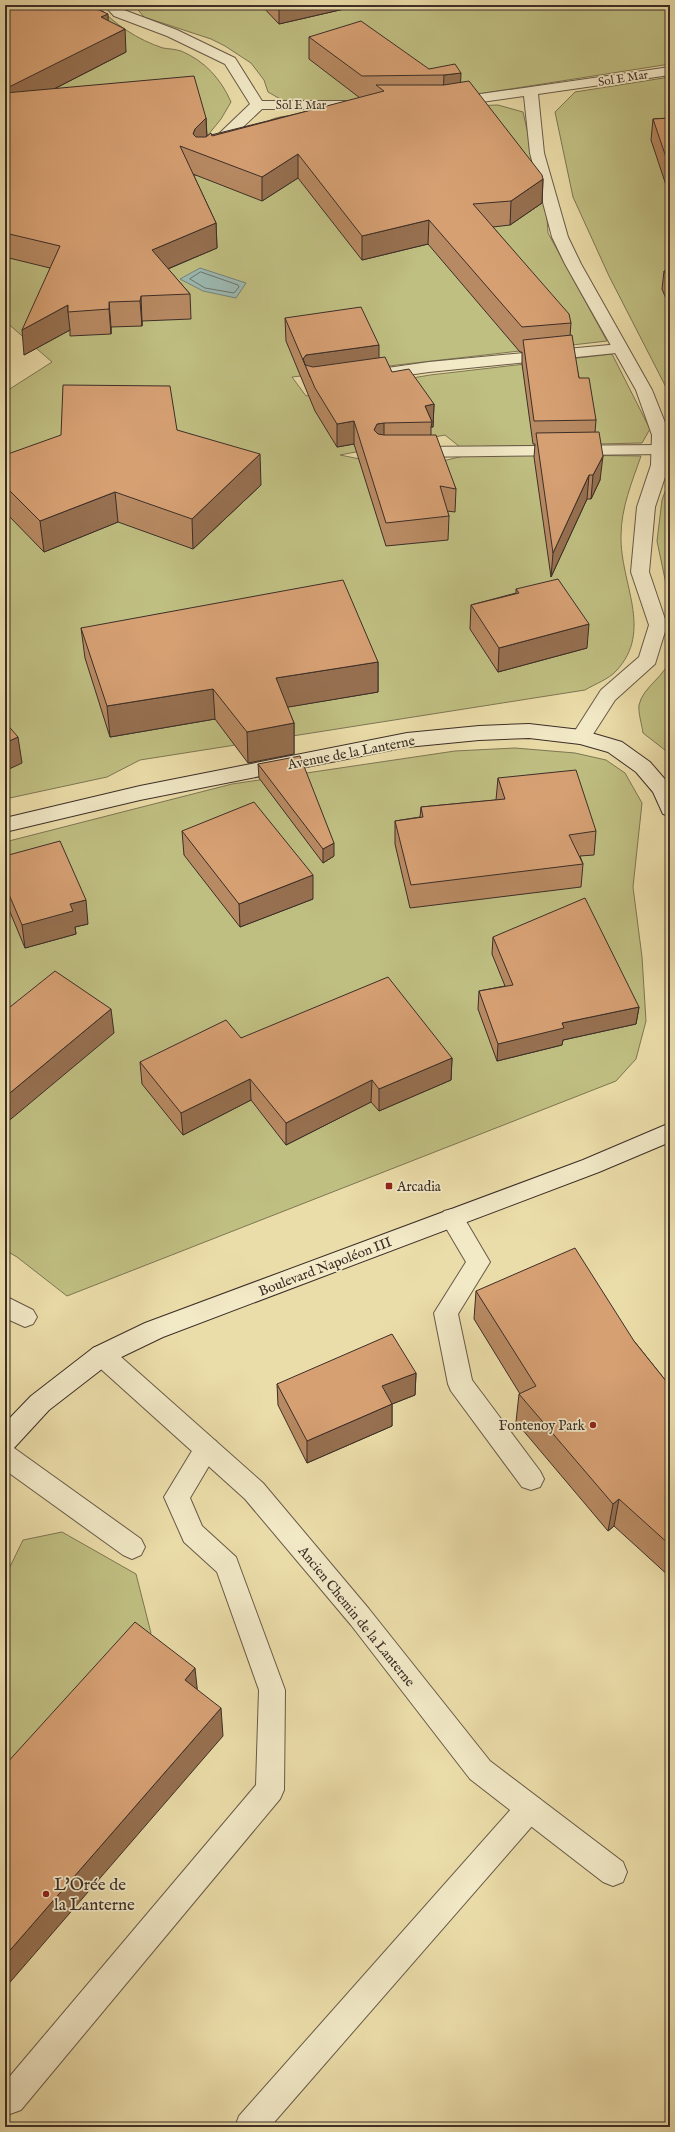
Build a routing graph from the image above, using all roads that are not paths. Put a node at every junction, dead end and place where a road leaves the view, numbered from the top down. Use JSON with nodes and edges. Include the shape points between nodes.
{"nodes":[{"id":1,"x":111,"y":5,"type":"edge"},
{"id":2,"x":670,"y":71,"type":"edge"},
{"id":3,"x":531,"y":92,"type":"junction"},
{"id":4,"x":436,"y":104,"type":"edge"},
{"id":5,"x":258,"y":105,"type":"junction"},
{"id":6,"x":375,"y":105,"type":"edge"},
{"id":7,"x":202,"y":157,"type":"edge"},
{"id":8,"x":620,"y":349,"type":"junction"},
{"id":9,"x":367,"y":376,"type":"edge"},
{"id":10,"x":660,"y":450,"type":"junction"},
{"id":11,"x":398,"y":452,"type":"edge"},
{"id":12,"x":581,"y":737,"type":"junction"},
{"id":13,"x":670,"y":809,"type":"edge"},
{"id":14,"x":5,"y":825,"type":"edge"},
{"id":15,"x":670,"y":1132,"type":"edge"},
{"id":16,"x":452,"y":1218,"type":"junction"},
{"id":17,"x":102,"y":1355,"type":"junction"},
{"id":18,"x":5,"y":1440,"type":"edge"},
{"id":19,"x":207,"y":1449,"type":"junction"},
{"id":20,"x":5,"y":1456,"type":"edge"},
{"id":21,"x":532,"y":1479,"type":"dead end"},
{"id":22,"x":132,"y":1547,"type":"dead end"},
{"id":23,"x":530,"y":1808,"type":"junction"},
{"id":24,"x":613,"y":1872,"type":"dead end"},
{"id":25,"x":10,"y":2098,"type":"dead end"},
{"id":26,"x":250,"y":2127,"type":"edge"}],
"edges":[{"from":1,"to":5,"type":"street","name":"Sol E Mar","via":[[119,13],[230,61]]},
{"from":2,"to":3,"type":"street","name":"Sol E Mar"},
{"from":3,"to":4,"type":"street","name":"Sol E Mar"},
{"from":3,"to":8,"type":"street","via":[[538,153],[560,237]]},
{"from":5,"to":6,"type":"street","name":"Sol E Mar"},
{"from":5,"to":7,"type":"street"},
{"from":8,"to":9,"type":"street","via":[[429,367]]},
{"from":8,"to":10,"type":"street","via":[[644,390],[661,436]]},
{"from":10,"to":11,"type":"street"},
{"from":10,"to":12,"type":"street","via":[[660,465],[646,507],[640,572],[658,626],[648,660],[608,695]]},
{"from":12,"to":13,"type":"street","name":"Avenue de la Lanterne","via":[[615,747],[643,767],[662,790]]},
{"from":12,"to":14,"type":"street","name":"Avenue de la Lanterne","via":[[529,731],[407,740],[140,793]]},
{"from":15,"to":16,"type":"street","name":"Boulevard Napoléon III","via":[[591,1166]]},
{"from":16,"to":17,"type":"street","name":"Boulevard Napoléon III","via":[[154,1330]]},
{"from":16,"to":21,"type":"street","via":[[478,1262],[446,1313],[460,1384]]},
{"from":17,"to":18,"type":"street","name":"Boulevard Napoléon III","via":[[40,1403]]},
{"from":17,"to":19,"type":"street","name":"Ancien Chemin de la Lanterne"},
{"from":19,"to":23,"type":"street","name":"Ancien Chemin de la Lanterne","via":[[254,1492],[360,1617],[480,1770]]},
{"from":19,"to":25,"type":"street","via":[[177,1497],[193,1534],[227,1565],[272,1690],[270,1790]]},
{"from":20,"to":22,"type":"street"},
{"from":23,"to":24,"type":"street","name":"Ancien Chemin de la Lanterne"},
{"from":23,"to":26,"type":"street"}]}
